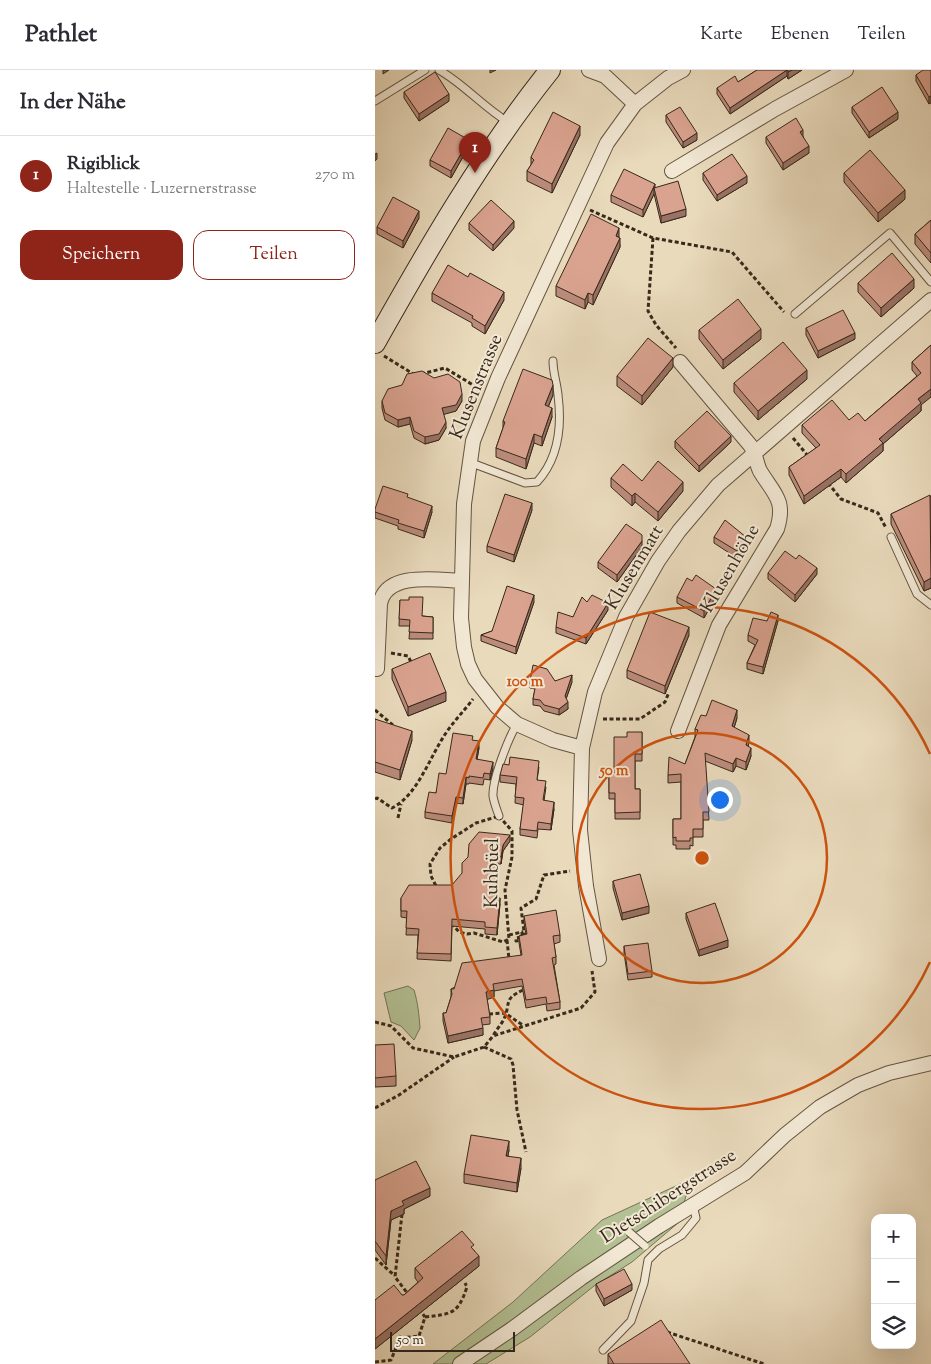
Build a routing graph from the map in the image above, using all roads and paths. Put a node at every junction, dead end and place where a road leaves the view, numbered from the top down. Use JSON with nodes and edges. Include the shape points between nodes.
{"nodes":[{"id":1,"x":425,"y":70,"type":"edge"},
{"id":2,"x":439,"y":70,"type":"edge"},
{"id":3,"x":550,"y":70,"type":"edge"},
{"id":4,"x":589,"y":70,"type":"edge"},
{"id":5,"x":683,"y":70,"type":"edge"},
{"id":6,"x":846,"y":70,"type":"edge"},
{"id":7,"x":604,"y":73,"type":"edge"},
{"id":8,"x":375,"y":101,"type":"edge"},
{"id":9,"x":635,"y":104,"type":"junction"},
{"id":10,"x":509,"y":123,"type":"junction"},
{"id":11,"x":672,"y":171,"type":"dead end"},
{"id":12,"x":579,"y":204,"type":"junction"},
{"id":13,"x":653,"y":238,"type":"junction"},
{"id":14,"x":931,"y":282,"type":"edge"},
{"id":15,"x":931,"y":300,"type":"edge"},
{"id":16,"x":795,"y":314,"type":"joint"},
{"id":17,"x":378,"y":349,"type":"edge"},
{"id":18,"x":553,"y":361,"type":"dead end"},
{"id":19,"x":680,"y":362,"type":"joint"},
{"id":20,"x":483,"y":391,"type":"dead end"},
{"id":21,"x":784,"y":427,"type":"junction"},
{"id":22,"x":755,"y":452,"type":"junction"},
{"id":23,"x":469,"y":462,"type":"junction"},
{"id":24,"x":813,"y":463,"type":"edge"},
{"id":25,"x":824,"y":478,"type":"edge"},
{"id":26,"x":891,"y":537,"type":"joint"},
{"id":27,"x":461,"y":581,"type":"junction"},
{"id":28,"x":931,"y":605,"type":"edge"},
{"id":29,"x":377,"y":653,"type":"junction"},
{"id":30,"x":377,"y":669,"type":"dead end"},
{"id":31,"x":414,"y":669,"type":"edge"},
{"id":32,"x":669,"y":692,"type":"edge"},
{"id":33,"x":475,"y":697,"type":"dead end"},
{"id":34,"x":375,"y":710,"type":"edge"},
{"id":35,"x":597,"y":719,"type":"dead end"},
{"id":36,"x":517,"y":724,"type":"junction"},
{"id":37,"x":398,"y":729,"type":"edge"},
{"id":38,"x":678,"y":731,"type":"dead end"},
{"id":39,"x":582,"y":748,"type":"junction"},
{"id":40,"x":375,"y":799,"type":"edge"},
{"id":41,"x":401,"y":804,"type":"junction"},
{"id":42,"x":499,"y":816,"type":"junction"},
{"id":43,"x":398,"y":818,"type":"dead end"},
{"id":44,"x":576,"y":870,"type":"dead end"},
{"id":45,"x":509,"y":935,"type":"junction"},
{"id":46,"x":507,"y":940,"type":"junction"},
{"id":47,"x":595,"y":964,"type":"joint"},
{"id":48,"x":511,"y":967,"type":"edge"},
{"id":49,"x":513,"y":985,"type":"edge"},
{"id":50,"x":523,"y":990,"type":"edge"},
{"id":51,"x":514,"y":994,"type":"junction"},
{"id":52,"x":505,"y":1013,"type":"junction"},
{"id":53,"x":489,"y":1014,"type":"edge"},
{"id":54,"x":375,"y":1022,"type":"edge"},
{"id":55,"x":523,"y":1026,"type":"junction"},
{"id":56,"x":493,"y":1036,"type":"junction"},
{"id":57,"x":485,"y":1048,"type":"junction"},
{"id":58,"x":454,"y":1057,"type":"junction"},
{"id":59,"x":931,"y":1063,"type":"edge"},
{"id":60,"x":375,"y":1108,"type":"edge"},
{"id":61,"x":526,"y":1152,"type":"dead end"},
{"id":62,"x":693,"y":1205,"type":"junction"},
{"id":63,"x":402,"y":1214,"type":"edge"},
{"id":64,"x":629,"y":1232,"type":"dead end"},
{"id":65,"x":654,"y":1254,"type":"junction"},
{"id":66,"x":375,"y":1258,"type":"edge"},
{"id":67,"x":395,"y":1277,"type":"junction"},
{"id":68,"x":465,"y":1283,"type":"dead end"},
{"id":69,"x":413,"y":1301,"type":"edge"},
{"id":70,"x":419,"y":1309,"type":"edge"},
{"id":71,"x":425,"y":1317,"type":"junction"},
{"id":72,"x":667,"y":1332,"type":"edge"},
{"id":73,"x":603,"y":1350,"type":"dead end"},
{"id":74,"x":375,"y":1362,"type":"edge"},
{"id":75,"x":460,"y":1364,"type":"edge"},
{"id":76,"x":764,"y":1364,"type":"edge"}],
"edges":[{"from":1,"to":8,"type":"lane"},
{"from":2,"to":10,"type":"lane"},
{"from":3,"to":10,"type":"main road"},
{"from":4,"to":7,"type":"street"},
{"from":5,"to":9,"type":"street","name":"Klusenstrasse"},
{"from":6,"to":11,"type":"street"},
{"from":7,"to":9,"type":"street"},
{"from":9,"to":12,"type":"street","name":"Klusenstrasse","via":[[607,143]]},
{"from":10,"to":17,"type":"main road","via":[[442,226]]},
{"from":12,"to":13,"type":"path"},
{"from":12,"to":23,"type":"street","name":"Klusenstrasse","via":[[499,378],[473,441]]},
{"from":13,"to":16,"type":"path","via":[[732,252],[789,319]]},
{"from":13,"to":19,"type":"path","via":[[648,312],[683,356]]},
{"from":14,"to":16,"type":"lane","via":[[890,233]]},
{"from":15,"to":21,"type":"street","name":"Klusenmatt"},
{"from":17,"to":20,"type":"path","via":[[415,376],[445,368]]},
{"from":18,"to":23,"type":"lane","via":[[559,397],[560,436],[545,473],[537,482],[525,483]]},
{"from":19,"to":22,"type":"street","name":"Klusenhöhe"},
{"from":21,"to":22,"type":"street","name":"Klusenmatt"},
{"from":21,"to":24,"type":"path"},
{"from":22,"to":38,"type":"street","name":"Klusenhöhe","via":[[759,469],[778,498],[780,519],[719,625]]},
{"from":22,"to":39,"type":"street","name":"Klusenmatt","via":[[718,484],[658,561],[626,617],[595,692]]},
{"from":23,"to":27,"type":"street","name":"Klusenstrasse"},
{"from":25,"to":26,"type":"path","via":[[841,500],[878,513]]},
{"from":26,"to":28,"type":"lane","via":[[917,594]]},
{"from":27,"to":29,"type":"street","via":[[407,580],[385,590],[381,596]]},
{"from":27,"to":36,"type":"street","name":"Klusenstrasse","via":[[461,618],[468,664],[475,679],[497,707]]},
{"from":29,"to":30,"type":"street"},
{"from":29,"to":31,"type":"path","via":[[408,656]]},
{"from":32,"to":35,"type":"path","via":[[665,702],[640,719]]},
{"from":33,"to":41,"type":"path","via":[[445,734],[428,766]]},
{"from":34,"to":37,"type":"path"},
{"from":36,"to":39,"type":"street","name":"Klusenstrasse","via":[[553,740]]},
{"from":36,"to":42,"type":"lane","name":"Kuhbüel","via":[[496,776],[493,796]]},
{"from":39,"to":47,"type":"street","name":"Klusenmatt","via":[[581,840]]},
{"from":40,"to":41,"type":"path","via":[[392,808]]},
{"from":41,"to":43,"type":"path"},
{"from":42,"to":45,"type":"path","name":"Kuhbüel","via":[[511,831],[512,857],[505,890]]},
{"from":42,"to":46,"type":"path","name":"Kuhbüel","via":[[476,823],[451,839],[440,848],[430,864],[431,876],[447,918],[459,932],[503,942]]},
{"from":44,"to":45,"type":"path","name":"Kuhbüel","via":[[544,875],[536,899],[521,908],[525,939],[516,941],[522,937],[522,932]]},
{"from":45,"to":46,"type":"path","name":"Kuhbüel"},
{"from":46,"to":48,"type":"path"},
{"from":47,"to":55,"type":"path","via":[[595,992],[583,1006]]},
{"from":49,"to":51,"type":"path"},
{"from":50,"to":51,"type":"path"},
{"from":51,"to":52,"type":"path"},
{"from":52,"to":53,"type":"path"},
{"from":52,"to":55,"type":"path"},
{"from":52,"to":56,"type":"path"},
{"from":54,"to":58,"type":"path","via":[[391,1026],[413,1048]]},
{"from":55,"to":56,"type":"path"},
{"from":56,"to":57,"type":"path"},
{"from":57,"to":58,"type":"path"},
{"from":57,"to":61,"type":"path","via":[[511,1058]]},
{"from":58,"to":60,"type":"path"},
{"from":59,"to":62,"type":"street","name":"Dietschibergstrasse","via":[[889,1073],[858,1085],[820,1107],[745,1173]]},
{"from":62,"to":65,"type":"lane","via":[[696,1218],[681,1235]]},
{"from":62,"to":75,"type":"street","name":"Dietschibergstrasse","via":[[581,1278]]},
{"from":63,"to":67,"type":"path"},
{"from":64,"to":65,"type":"lane","bridge":true},
{"from":65,"to":73,"type":"lane","via":[[649,1260],[631,1321]]},
{"from":66,"to":67,"type":"path"},
{"from":67,"to":69,"type":"path"},
{"from":68,"to":71,"type":"path","via":[[467,1287],[461,1304],[448,1314]]},
{"from":70,"to":71,"type":"path"},
{"from":71,"to":74,"type":"path","via":[[419,1336],[399,1337],[391,1360]]},
{"from":72,"to":76,"type":"path"}]}
